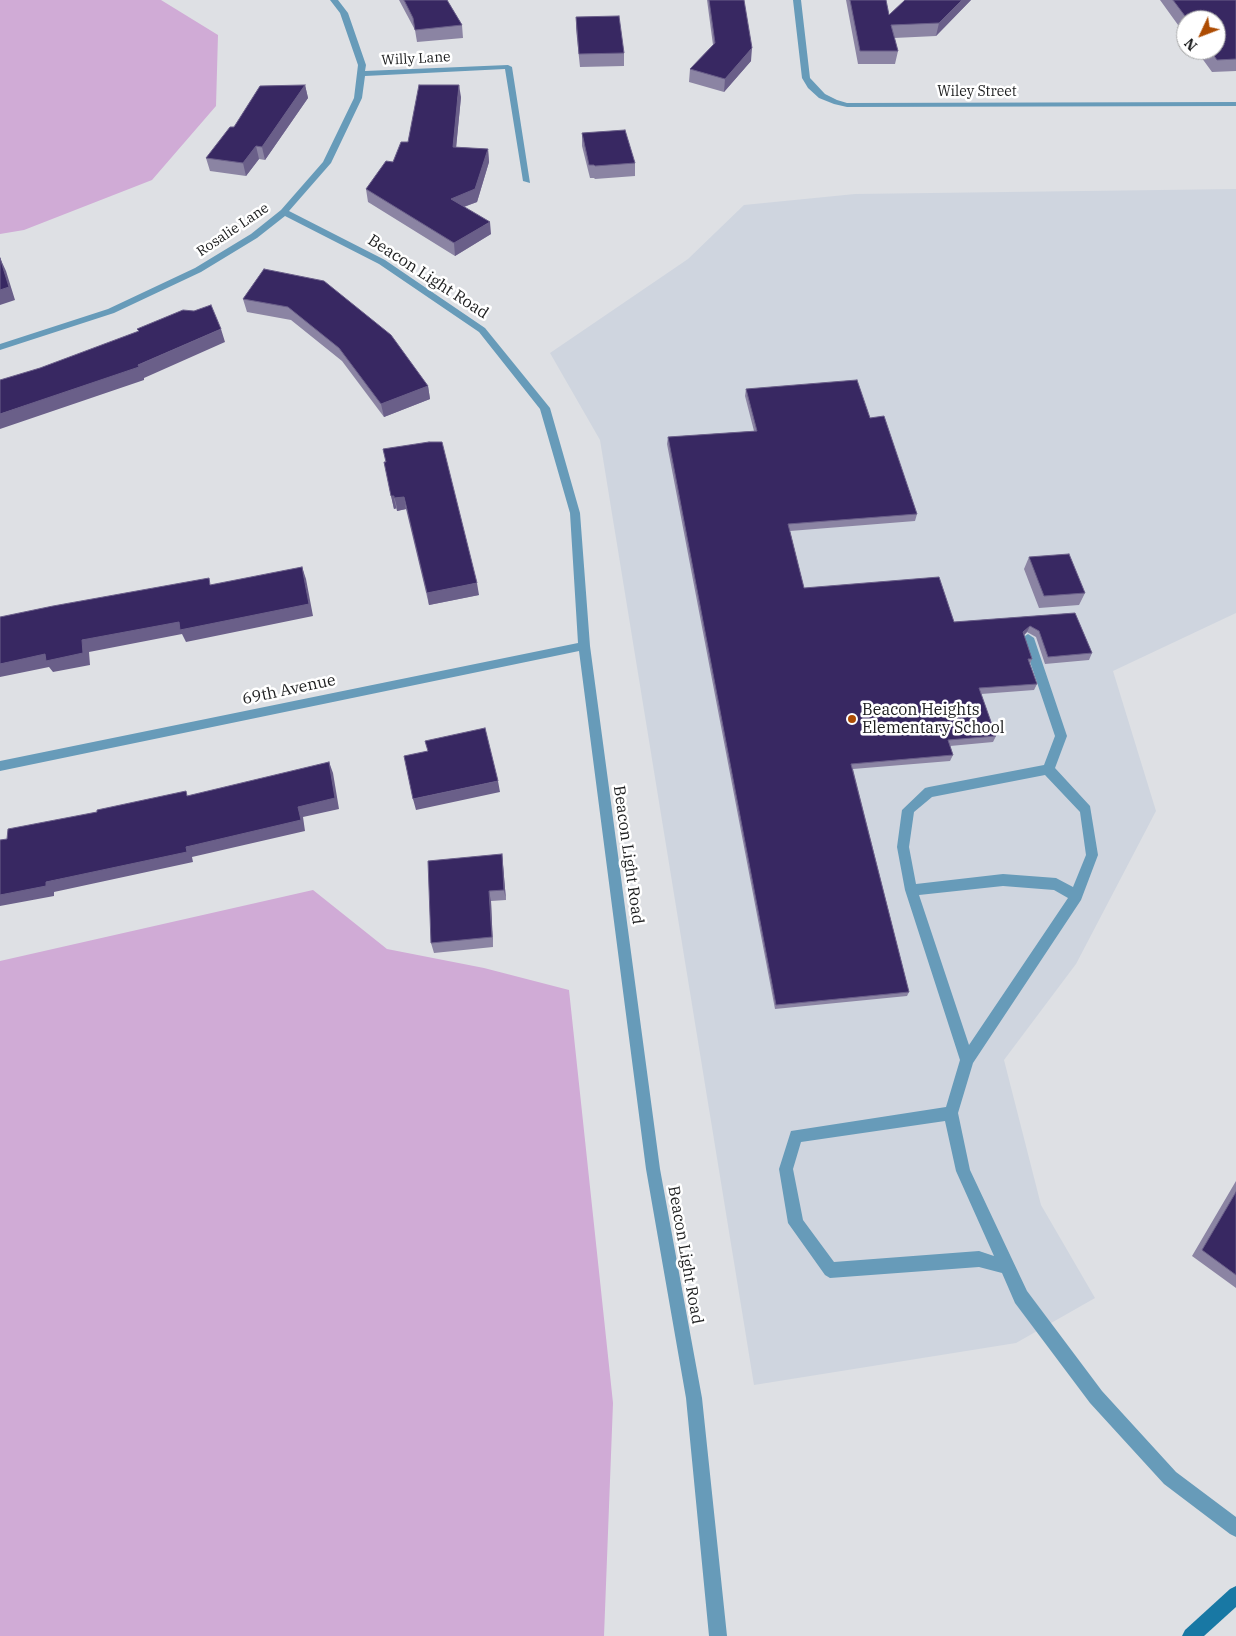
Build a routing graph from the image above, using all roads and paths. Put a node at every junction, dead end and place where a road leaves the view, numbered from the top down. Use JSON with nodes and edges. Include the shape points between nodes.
{"nodes":[{"id":1,"x":334,"y":0,"type":"edge"},
{"id":2,"x":797,"y":0,"type":"edge"},
{"id":3,"x":361,"y":74,"type":"junction"},
{"id":4,"x":1236,"y":104,"type":"edge"},
{"id":5,"x":528,"y":181,"type":"dead end"},
{"id":6,"x":284,"y":212,"type":"junction"},
{"id":7,"x":0,"y":347,"type":"edge"},
{"id":8,"x":1028,"y":638,"type":"edge"},
{"id":9,"x":584,"y":646,"type":"junction"},
{"id":10,"x":0,"y":766,"type":"edge"},
{"id":11,"x":1048,"y":769,"type":"junction"},
{"id":12,"x":911,"y":890,"type":"junction"},
{"id":13,"x":1076,"y":896,"type":"junction"},
{"id":14,"x":967,"y":1060,"type":"junction"},
{"id":15,"x":952,"y":1113,"type":"junction"},
{"id":16,"x":1007,"y":1267,"type":"junction"},
{"id":17,"x":1236,"y":1528,"type":"edge"},
{"id":18,"x":1236,"y":1595,"type":"edge"},
{"id":19,"x":718,"y":1636,"type":"edge"},
{"id":20,"x":1191,"y":1636,"type":"edge"}],
"edges":[{"from":1,"to":3,"type":"street","name":"Rosalie Lane","via":[[344,13],[362,65]]},
{"from":2,"to":4,"type":"street","name":"Wiley Street","via":[[806,78],[822,96],[834,102]]},
{"from":3,"to":5,"type":"street","name":"Willy Lane","via":[[508,67]]},
{"from":3,"to":6,"type":"street","name":"Rosalie Lane","via":[[358,98],[327,163]]},
{"from":6,"to":7,"type":"street","name":"Rosalie Lane","via":[[254,236],[198,270],[111,311]]},
{"from":6,"to":9,"type":"street","name":"Beacon Light Road","via":[[382,262],[482,330],[545,408],[575,513]]},
{"from":8,"to":11,"type":"street","via":[[1061,736]]},
{"from":9,"to":10,"type":"street","name":"69th Avenue"},
{"from":9,"to":19,"type":"street","name":"Beacon Light Road","via":[[653,1169],[694,1398]]},
{"from":11,"to":12,"type":"street","via":[[929,792],[908,810],[903,847]]},
{"from":11,"to":13,"type":"street","via":[[1086,810],[1092,855]]},
{"from":12,"to":13,"type":"street","via":[[1003,880],[1056,884]]},
{"from":12,"to":14,"type":"street"},
{"from":13,"to":14,"type":"street"},
{"from":14,"to":15,"type":"street"},
{"from":15,"to":16,"type":"street","via":[[963,1171]]},
{"from":15,"to":16,"type":"street","via":[[796,1136],[786,1169],[796,1223],[830,1270],[979,1258]]},
{"from":16,"to":17,"type":"street","via":[[1021,1297],[1096,1397],[1170,1478]]},
{"from":18,"to":20,"type":"street"}]}
